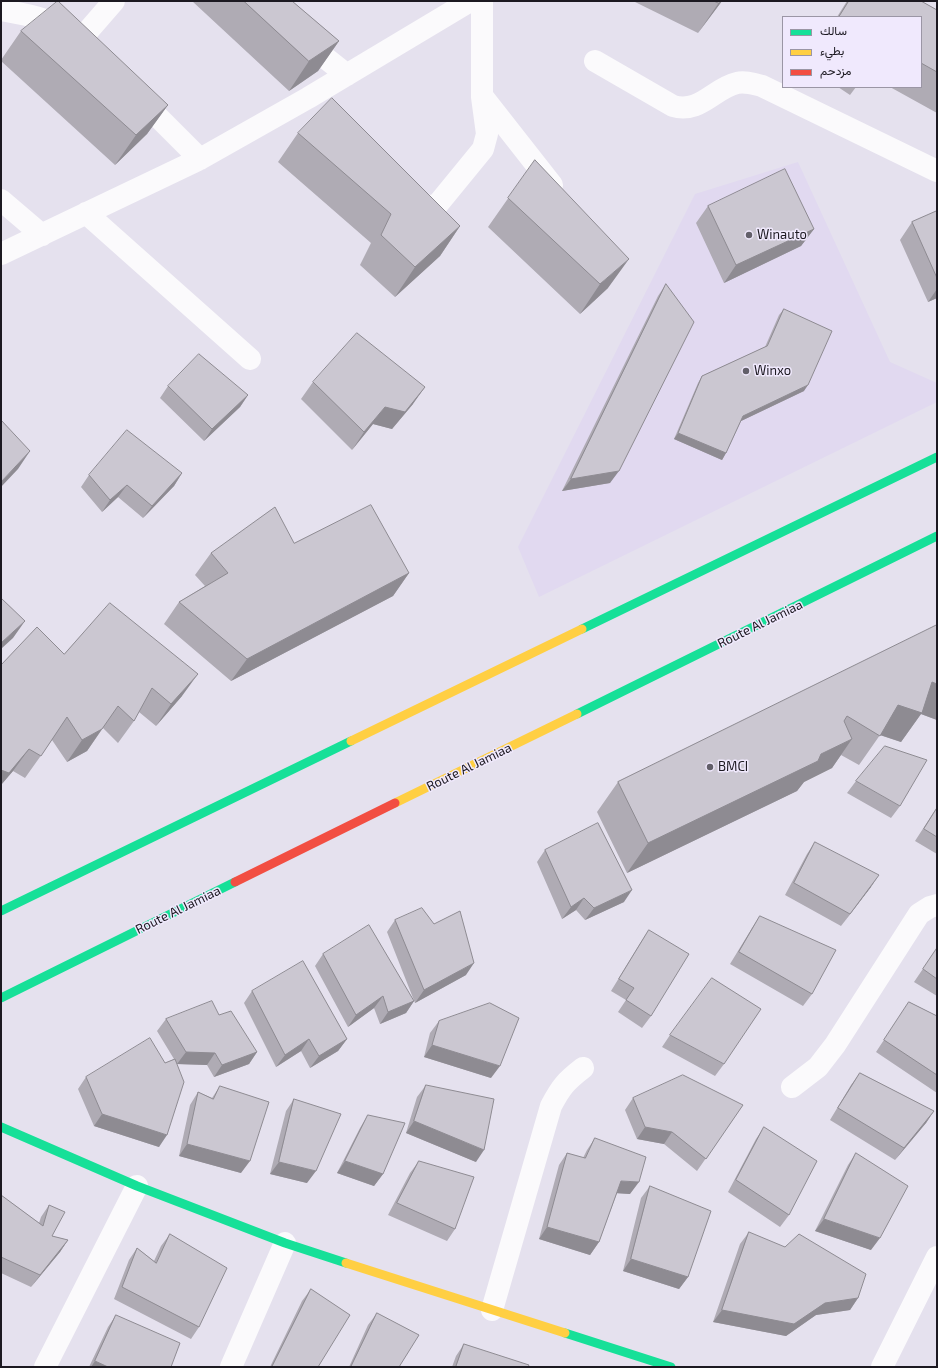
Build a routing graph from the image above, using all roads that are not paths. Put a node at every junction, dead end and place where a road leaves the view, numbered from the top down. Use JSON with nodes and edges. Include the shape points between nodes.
{"nodes":[{"id":1,"x":114,"y":1,"type":"edge"},
{"id":2,"x":470,"y":1,"type":"edge"},
{"id":3,"x":482,"y":1,"type":"edge"},
{"id":4,"x":1,"y":10,"type":"edge"},
{"id":5,"x":292,"y":30,"type":"edge"},
{"id":6,"x":595,"y":61,"type":"dead end"},
{"id":7,"x":347,"y":75,"type":"junction"},
{"id":8,"x":124,"y":83,"type":"edge"},
{"id":9,"x":482,"y":97,"type":"junction"},
{"id":10,"x":308,"y":98,"type":"junction"},
{"id":11,"x":325,"y":113,"type":"edge"},
{"id":12,"x":200,"y":159,"type":"junction"},
{"id":13,"x":937,"y":171,"type":"edge"},
{"id":14,"x":398,"y":182,"type":"edge"},
{"id":15,"x":561,"y":197,"type":"edge"},
{"id":16,"x":1,"y":200,"type":"edge"},
{"id":17,"x":86,"y":213,"type":"junction"},
{"id":18,"x":42,"y":235,"type":"junction"},
{"id":19,"x":1,"y":254,"type":"edge"},
{"id":20,"x":250,"y":359,"type":"dead end"},
{"id":21,"x":937,"y":457,"type":"edge"},
{"id":22,"x":937,"y":536,"type":"edge"},
{"id":23,"x":937,"y":905,"type":"edge"},
{"id":24,"x":1,"y":911,"type":"edge"},
{"id":25,"x":1,"y":998,"type":"edge"},
{"id":26,"x":583,"y":1068,"type":"dead end"},
{"id":27,"x":792,"y":1087,"type":"dead end"},
{"id":28,"x":1,"y":1127,"type":"edge"},
{"id":29,"x":137,"y":1186,"type":"junction"},
{"id":30,"x":285,"y":1243,"type":"junction"},
{"id":31,"x":937,"y":1257,"type":"edge"},
{"id":32,"x":492,"y":1310,"type":"junction"},
{"id":33,"x":45,"y":1367,"type":"edge"},
{"id":34,"x":231,"y":1367,"type":"edge"},
{"id":35,"x":671,"y":1367,"type":"edge"},
{"id":36,"x":882,"y":1367,"type":"edge"}],
"edges":[{"from":1,"to":4,"type":"street","via":[[87,45],[56,24]]},
{"from":2,"to":7,"type":"street"},
{"from":3,"to":9,"type":"street"},
{"from":5,"to":7,"type":"street"},
{"from":6,"to":13,"type":"street","via":[[680,108],[691,107],[737,83],[748,82],[762,86]]},
{"from":7,"to":10,"type":"street"},
{"from":8,"to":12,"type":"street"},
{"from":9,"to":14,"type":"street","via":[[487,134],[483,149],[438,204],[428,207]]},
{"from":9,"to":15,"type":"street"},
{"from":10,"to":11,"type":"street"},
{"from":10,"to":12,"type":"street"},
{"from":12,"to":17,"type":"street"},
{"from":16,"to":18,"type":"street"},
{"from":17,"to":18,"type":"street"},
{"from":17,"to":20,"type":"street"},
{"from":18,"to":19,"type":"street"},
{"from":21,"to":24,"type":"main road"},
{"from":22,"to":25,"type":"main road","name":"Route Al Jamiaa"},
{"from":23,"to":27,"type":"street","via":[[919,914],[835,1045],[818,1067]]},
{"from":26,"to":32,"type":"street","via":[[566,1080],[551,1106]]},
{"from":28,"to":29,"type":"main road"},
{"from":29,"to":30,"type":"main road"},
{"from":29,"to":33,"type":"street"},
{"from":30,"to":32,"type":"main road"},
{"from":30,"to":34,"type":"street"},
{"from":31,"to":36,"type":"street"},
{"from":32,"to":35,"type":"main road"}]}
